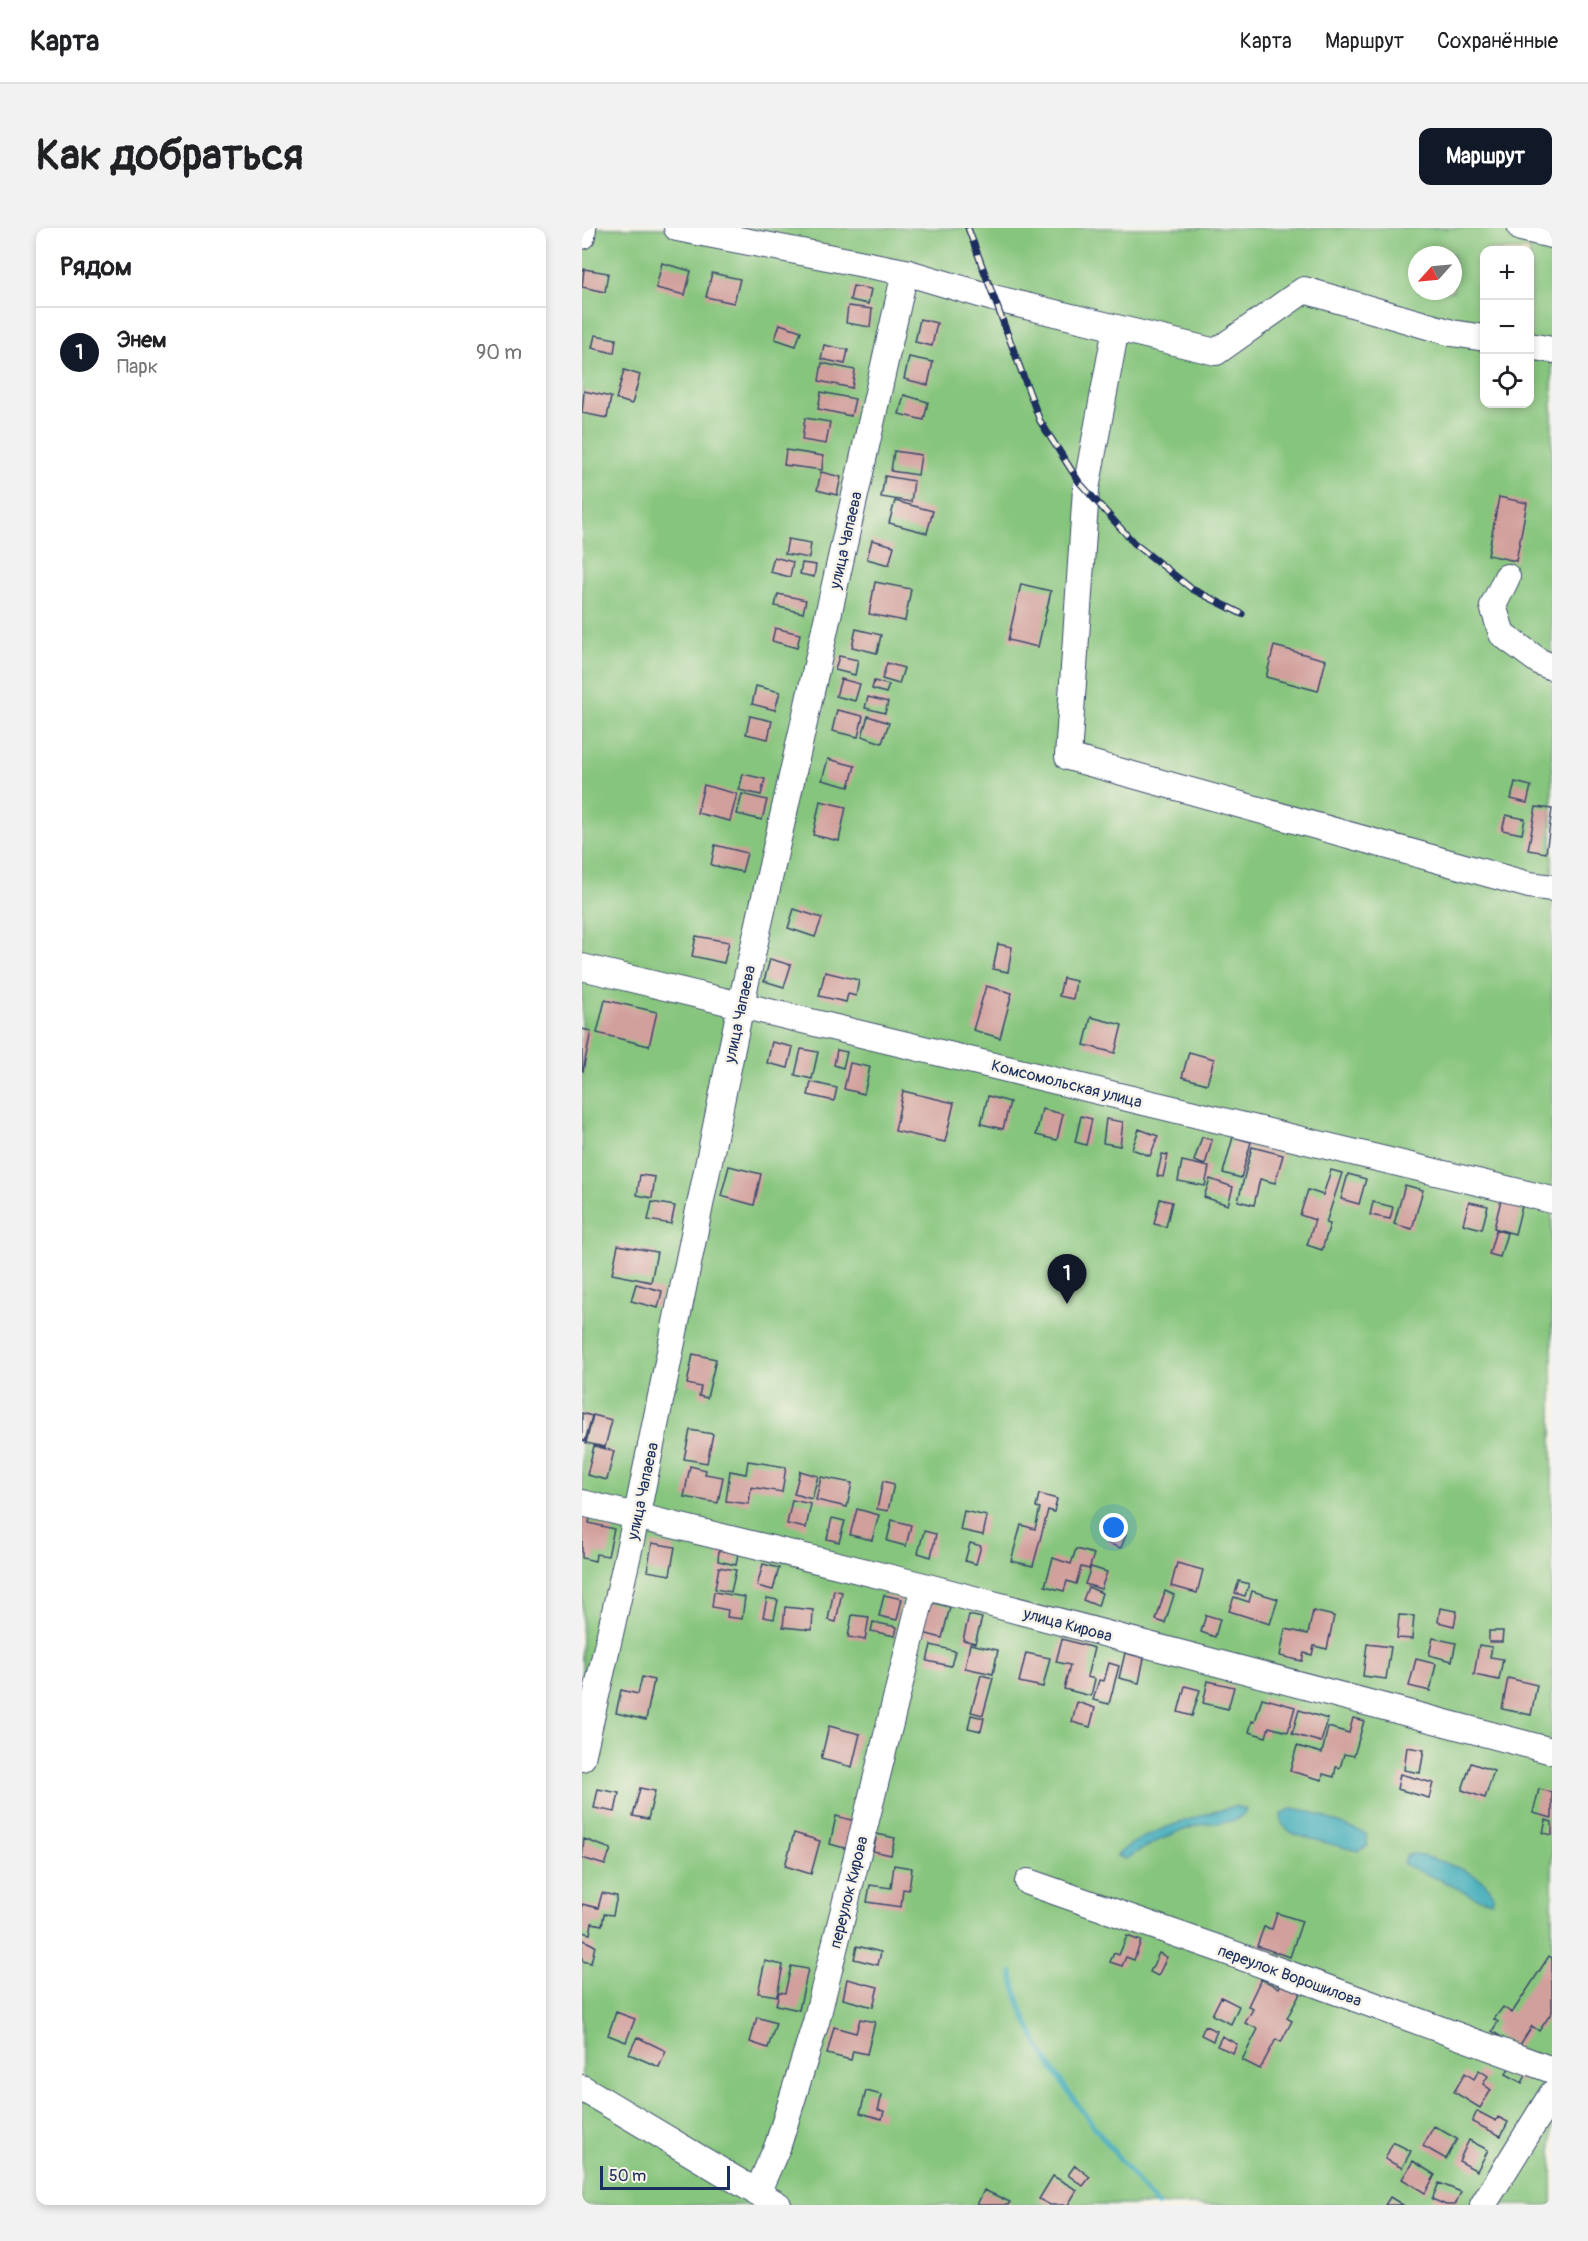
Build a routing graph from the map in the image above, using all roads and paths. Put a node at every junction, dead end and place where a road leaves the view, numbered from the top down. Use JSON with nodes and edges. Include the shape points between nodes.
{"nodes":[{"id":1,"x":583,"y":228,"type":"edge"},
{"id":2,"x":677,"y":228,"type":"edge"},
{"id":3,"x":1521,"y":228,"type":"edge"},
{"id":4,"x":715,"y":231,"type":"edge"},
{"id":5,"x":1552,"y":235,"type":"edge"},
{"id":6,"x":582,"y":236,"type":"edge"},
{"id":7,"x":905,"y":272,"type":"junction"},
{"id":8,"x":1116,"y":328,"type":"junction"},
{"id":9,"x":1480,"y":337,"type":"edge"},
{"id":10,"x":1534,"y":347,"type":"edge"},
{"id":11,"x":1552,"y":350,"type":"edge"},
{"id":12,"x":1507,"y":577,"type":"dead end"},
{"id":13,"x":1552,"y":667,"type":"edge"},
{"id":14,"x":1552,"y":888,"type":"edge"},
{"id":15,"x":582,"y":967,"type":"edge"},
{"id":16,"x":741,"y":1004,"type":"junction"},
{"id":17,"x":1552,"y":1200,"type":"edge"},
{"id":18,"x":582,"y":1503,"type":"edge"},
{"id":19,"x":638,"y":1514,"type":"junction"},
{"id":20,"x":924,"y":1586,"type":"junction"},
{"id":21,"x":1552,"y":1751,"type":"edge"},
{"id":22,"x":582,"y":1758,"type":"edge"},
{"id":23,"x":1028,"y":1882,"type":"dead end"},
{"id":24,"x":1552,"y":2070,"type":"edge"},
{"id":25,"x":582,"y":2088,"type":"edge"},
{"id":26,"x":1552,"y":2094,"type":"edge"},
{"id":27,"x":768,"y":2199,"type":"edge"},
{"id":28,"x":1483,"y":2205,"type":"edge"}],
"edges":[{"from":1,"to":6,"type":"street"},
{"from":2,"to":4,"type":"street"},
{"from":3,"to":5,"type":"street"},
{"from":4,"to":7,"type":"street"},
{"from":7,"to":8,"type":"street"},
{"from":7,"to":16,"type":"street","name":"улица Чапаева"},
{"from":8,"to":9,"type":"street","via":[[1216,352],[1304,290],[1452,333]]},
{"from":8,"to":14,"type":"street","via":[[1086,489],[1068,757],[1529,885]]},
{"from":10,"to":11,"type":"street"},
{"from":12,"to":13,"type":"street","via":[[1492,606],[1503,634]]},
{"from":15,"to":16,"type":"street","name":"Комсомольская улица"},
{"from":16,"to":17,"type":"street","name":"Комсомольская улица"},
{"from":16,"to":19,"type":"street","name":"улица Чапаева"},
{"from":18,"to":19,"type":"street","name":"улица Кирова"},
{"from":19,"to":20,"type":"street","name":"улица Кирова"},
{"from":19,"to":22,"type":"street","name":"улица Чапаева"},
{"from":20,"to":21,"type":"street","name":"улица Кирова"},
{"from":20,"to":27,"type":"street","name":"переулок Кирова","via":[[816,2022],[778,2145]]},
{"from":23,"to":24,"type":"street","name":"переулок Ворошилова"},
{"from":25,"to":27,"type":"street"},
{"from":26,"to":28,"type":"street"}]}
